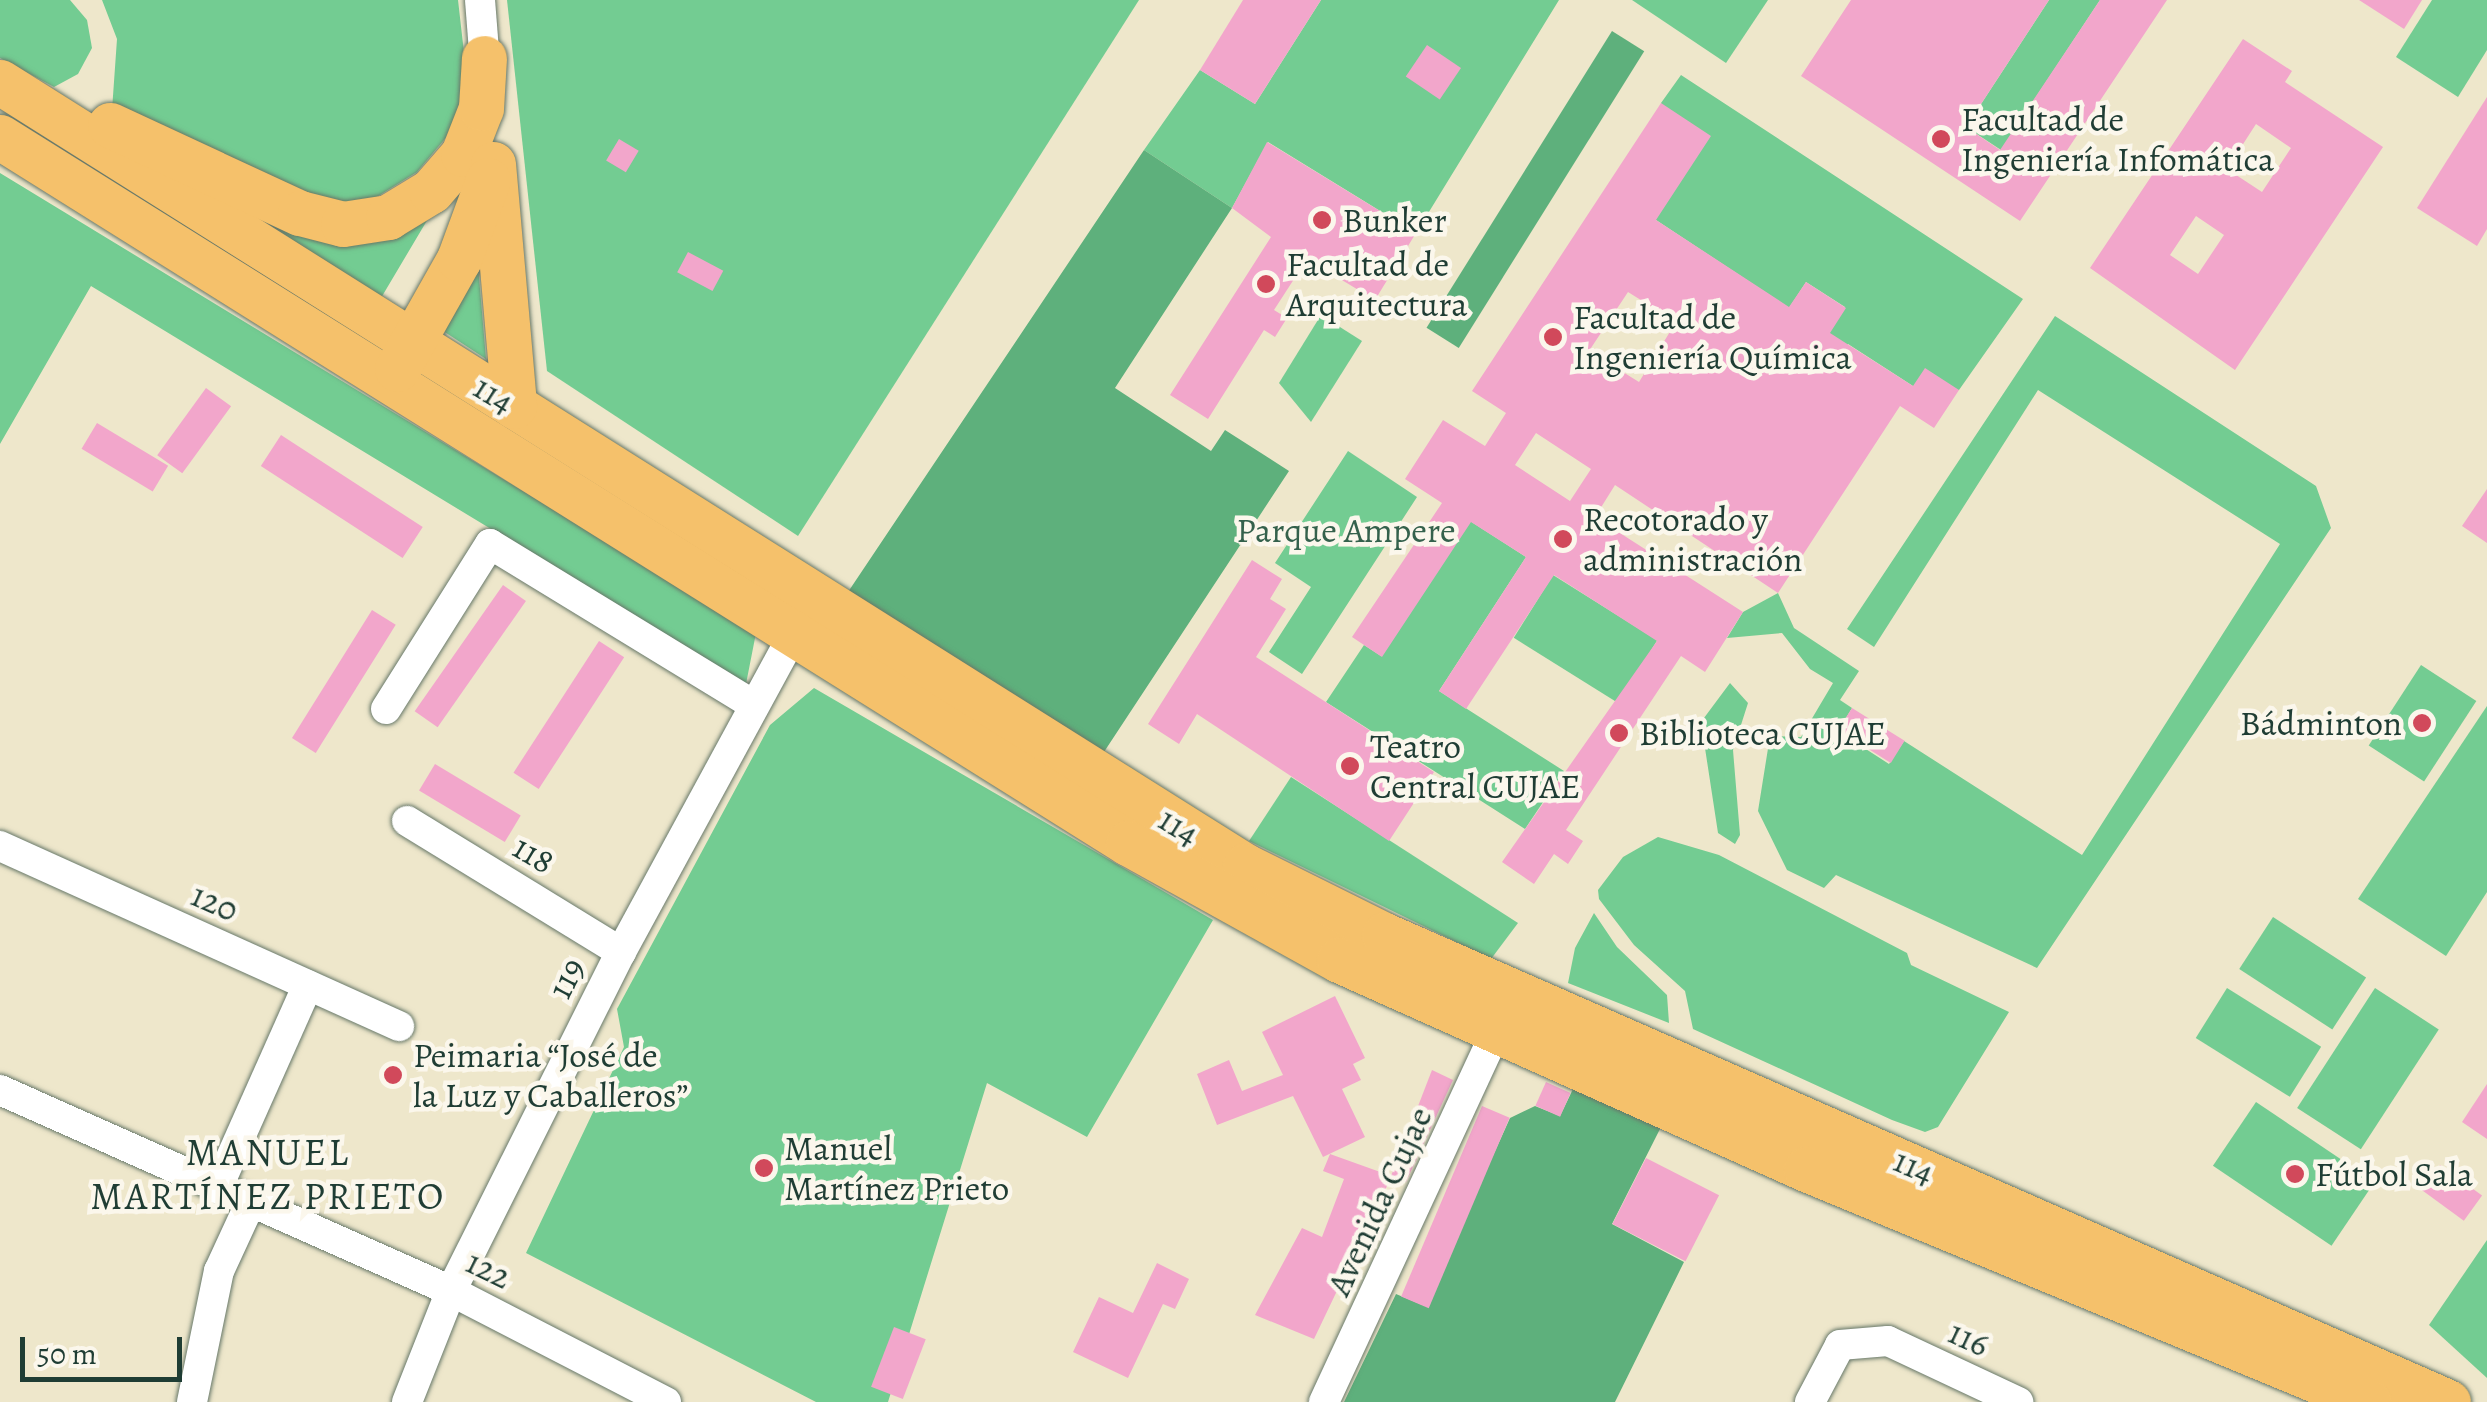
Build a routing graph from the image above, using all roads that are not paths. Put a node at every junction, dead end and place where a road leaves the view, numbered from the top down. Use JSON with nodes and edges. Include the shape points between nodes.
{"nodes":[{"id":1,"x":480,"y":0,"type":"edge"},
{"id":2,"x":484,"y":58,"type":"junction"},
{"id":3,"x":0,"y":79,"type":"edge"},
{"id":4,"x":0,"y":137,"type":"edge"},
{"id":5,"x":494,"y":164,"type":"junction"},
{"id":6,"x":399,"y":334,"type":"junction"},
{"id":7,"x":375,"y":372,"type":"junction"},
{"id":8,"x":514,"y":406,"type":"junction"},
{"id":9,"x":814,"y":598,"type":"junction"},
{"id":10,"x":792,"y":636,"type":"junction"},
{"id":11,"x":754,"y":706,"type":"junction"},
{"id":12,"x":386,"y":709,"type":"dead end"},
{"id":13,"x":407,"y":821,"type":"dead end"},
{"id":14,"x":0,"y":846,"type":"edge"},
{"id":15,"x":621,"y":952,"type":"junction"},
{"id":16,"x":308,"y":985,"type":"junction"},
{"id":17,"x":399,"y":1026,"type":"dead end"},
{"id":18,"x":1497,"y":1030,"type":"junction"},
{"id":19,"x":0,"y":1090,"type":"edge"},
{"id":20,"x":216,"y":1189,"type":"junction"},
{"id":21,"x":1938,"y":1200,"type":"junction"},
{"id":22,"x":250,"y":1204,"type":"junction"},
{"id":23,"x":451,"y":1291,"type":"junction"},
{"id":24,"x":2292,"y":1387,"type":"edge"},
{"id":25,"x":197,"y":1399,"type":"edge"},
{"id":26,"x":407,"y":1402,"type":"edge"},
{"id":27,"x":666,"y":1402,"type":"edge"},
{"id":28,"x":1324,"y":1402,"type":"edge"},
{"id":29,"x":1810,"y":1402,"type":"edge"},
{"id":30,"x":2018,"y":1402,"type":"edge"},
{"id":31,"x":2369,"y":1402,"type":"edge"},
{"id":32,"x":2448,"y":1402,"type":"edge"}],
"edges":[{"from":1,"to":2,"type":"street"},
{"from":2,"to":3,"type":"highway","via":[[482,108],[463,154],[431,191],[388,217],[343,224],[252,193]]},
{"from":2,"to":5,"type":"street"},
{"from":3,"to":6,"type":"highway","name":"114"},
{"from":4,"to":7,"type":"highway","name":"114"},
{"from":5,"to":6,"type":"highway","via":[[459,259]]},
{"from":5,"to":8,"type":"highway"},
{"from":6,"to":7,"type":"highway"},
{"from":6,"to":8,"type":"highway","name":"114"},
{"from":7,"to":10,"type":"highway","name":"114"},
{"from":8,"to":9,"type":"highway","name":"114"},
{"from":9,"to":10,"type":"street","name":"119"},
{"from":9,"to":21,"type":"highway","name":"114","via":[[1246,866]]},
{"from":10,"to":11,"type":"street","name":"119"},
{"from":10,"to":18,"type":"highway","name":"114","via":[[1220,896],[1339,960]]},
{"from":11,"to":12,"type":"street","via":[[490,544]]},
{"from":11,"to":15,"type":"street","name":"119"},
{"from":13,"to":15,"type":"street","name":"118"},
{"from":14,"to":16,"type":"street","name":"120"},
{"from":15,"to":23,"type":"street","name":"119"},
{"from":16,"to":17,"type":"street","name":"120"},
{"from":16,"to":20,"type":"street"},
{"from":18,"to":21,"type":"highway","name":"114"},
{"from":18,"to":28,"type":"street","name":"Avenida Cujae"},
{"from":19,"to":20,"type":"street","name":"122"},
{"from":20,"to":22,"type":"street","name":"122"},
{"from":21,"to":24,"type":"highway","name":"114"},
{"from":21,"to":32,"type":"highway","name":"114"},
{"from":22,"to":23,"type":"street","name":"122"},
{"from":22,"to":25,"type":"street","via":[[219,1272]]},
{"from":23,"to":26,"type":"street","name":"119"},
{"from":23,"to":27,"type":"street","name":"122"},
{"from":24,"to":31,"type":"highway","name":"114"},
{"from":29,"to":30,"type":"street","name":"116","via":[[1840,1346],[1888,1341]]}]}
